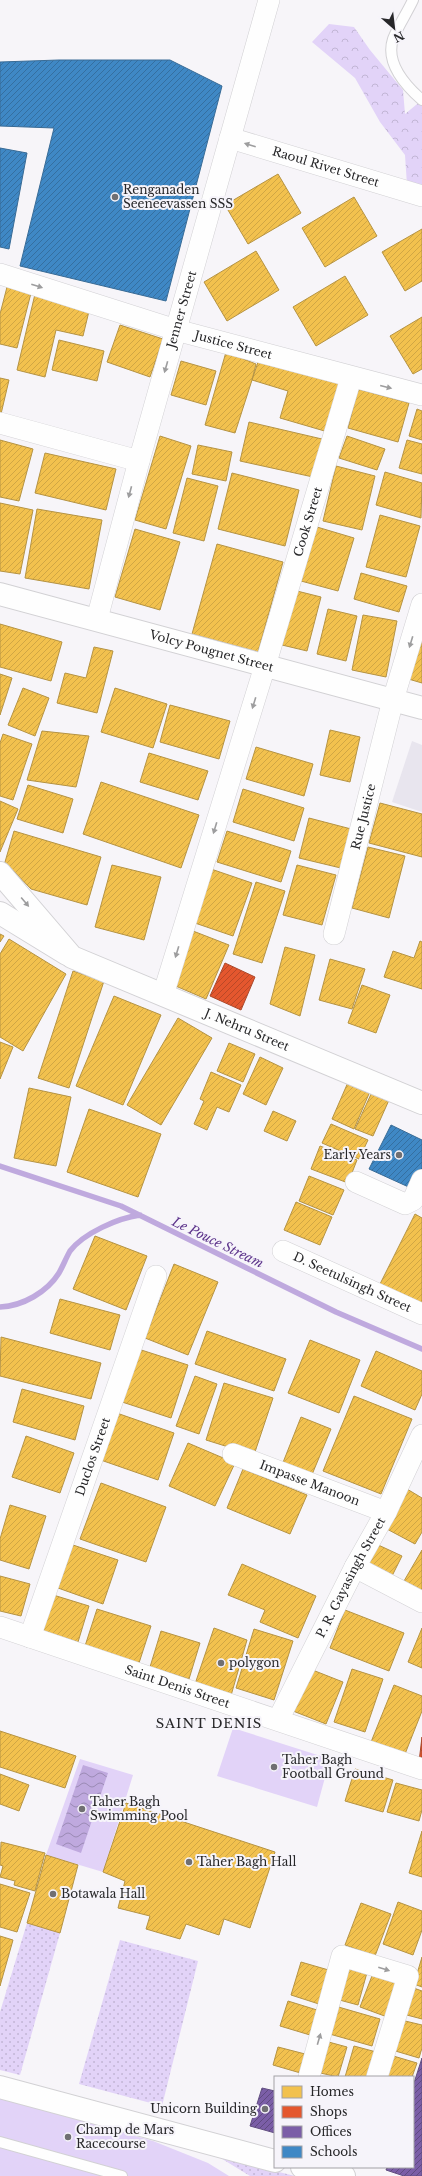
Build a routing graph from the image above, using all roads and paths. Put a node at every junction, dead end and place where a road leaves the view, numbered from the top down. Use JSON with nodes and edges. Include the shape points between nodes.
{"nodes":[{"id":1,"x":269,"y":0,"type":"edge"},
{"id":2,"x":413,"y":0,"type":"edge"},
{"id":3,"x":422,"y":100,"type":"edge"},
{"id":4,"x":230,"y":138,"type":"junction"},
{"id":5,"x":422,"y":196,"type":"edge"},
{"id":6,"x":0,"y":274,"type":"edge"},
{"id":7,"x":176,"y":330,"type":"junction"},
{"id":8,"x":351,"y":378,"type":"junction"},
{"id":9,"x":422,"y":396,"type":"edge"},
{"id":10,"x":0,"y":423,"type":"edge"},
{"id":11,"x":139,"y":461,"type":"junction"},
{"id":12,"x":0,"y":594,"type":"edge"},
{"id":13,"x":422,"y":604,"type":"edge"},
{"id":14,"x":97,"y":619,"type":"junction"},
{"id":15,"x":265,"y":666,"type":"junction"},
{"id":16,"x":393,"y":700,"type":"junction"},
{"id":17,"x":422,"y":708,"type":"edge"},
{"id":18,"x":0,"y":873,"type":"edge"},
{"id":19,"x":0,"y":913,"type":"edge"},
{"id":20,"x":334,"y":934,"type":"dead end"},
{"id":21,"x":72,"y":957,"type":"junction"},
{"id":22,"x":163,"y":995,"type":"junction"},
{"id":23,"x":422,"y":1103,"type":"edge"},
{"id":24,"x":422,"y":1180,"type":"edge"},
{"id":25,"x":356,"y":1182,"type":"dead end"},
{"id":26,"x":283,"y":1251,"type":"dead end"},
{"id":27,"x":156,"y":1276,"type":"dead end"},
{"id":28,"x":422,"y":1314,"type":"edge"},
{"id":29,"x":422,"y":1435,"type":"edge"},
{"id":30,"x":233,"y":1454,"type":"dead end"},
{"id":31,"x":386,"y":1512,"type":"junction"},
{"id":32,"x":355,"y":1567,"type":"junction"},
{"id":33,"x":422,"y":1602,"type":"edge"},
{"id":34,"x":0,"y":1627,"type":"edge"},
{"id":35,"x":30,"y":1637,"type":"junction"},
{"id":36,"x":278,"y":1720,"type":"junction"},
{"id":37,"x":422,"y":1769,"type":"edge"},
{"id":38,"x":309,"y":2076,"type":"edge"},
{"id":39,"x":377,"y":2076,"type":"edge"},
{"id":40,"x":0,"y":2087,"type":"edge"},
{"id":41,"x":0,"y":2142,"type":"edge"},
{"id":42,"x":274,"y":2161,"type":"edge"},
{"id":43,"x":307,"y":2168,"type":"edge"},
{"id":44,"x":122,"y":2176,"type":"edge"},
{"id":45,"x":344,"y":2176,"type":"edge"}],
"edges":[{"from":1,"to":4,"type":"street","name":"Jenner Street"},
{"from":2,"to":3,"type":"lane","via":[[393,40],[393,59],[408,88]]},
{"from":5,"to":4,"type":"street","name":"Raoul Rivet Street","one_way":true},
{"from":4,"to":7,"type":"street","name":"Jenner Street"},
{"from":6,"to":7,"type":"street","name":"Justice Street","one_way":true},
{"from":7,"to":8,"type":"street","name":"Justice Street"},
{"from":7,"to":11,"type":"street","name":"Jenner Street","one_way":true},
{"from":8,"to":9,"type":"street","name":"Justice Street","one_way":true},
{"from":8,"to":15,"type":"street","name":"Cook Street"},
{"from":10,"to":11,"type":"street"},
{"from":11,"to":14,"type":"street","name":"Jenner Street","one_way":true},
{"from":12,"to":14,"type":"main road","name":"Volcy Pougnet Street"},
{"from":13,"to":16,"type":"street","one_way":true},
{"from":14,"to":15,"type":"main road","name":"Volcy Pougnet Street"},
{"from":15,"to":16,"type":"main road","name":"Volcy Pougnet Street"},
{"from":15,"to":22,"type":"street","name":"Cook Street","one_way":true},
{"from":16,"to":17,"type":"main road","name":"Volcy Pougnet Street"},
{"from":16,"to":20,"type":"street","name":"Rue Justice"},
{"from":18,"to":21,"type":"main road","one_way":true},
{"from":19,"to":21,"type":"main road","name":"J. Nehru Street"},
{"from":21,"to":22,"type":"main road","name":"J. Nehru Street"},
{"from":22,"to":23,"type":"main road","name":"J. Nehru Street"},
{"from":24,"to":25,"type":"street","via":[[413,1200],[405,1204]]},
{"from":26,"to":28,"type":"street","name":"D. Seetulsingh Street"},
{"from":27,"to":35,"type":"street","name":"Duclos Street"},
{"from":29,"to":31,"type":"street","name":"P. R. Gayasingh Street"},
{"from":30,"to":31,"type":"street","name":"Impasse Manoon"},
{"from":31,"to":32,"type":"street","name":"P. R. Gayasingh Street"},
{"from":32,"to":33,"type":"street"},
{"from":32,"to":36,"type":"street","name":"P. R. Gayasingh Street"},
{"from":34,"to":35,"type":"street","name":"Saint Denis Street"},
{"from":35,"to":36,"type":"street","name":"Saint Denis Street"},
{"from":36,"to":37,"type":"street","name":"Saint Denis Street"},
{"from":38,"to":39,"type":"street","one_way":true,"via":[[342,1956],[408,1976]]},
{"from":40,"to":42,"type":"main road"},
{"from":41,"to":44,"type":"lane"},
{"from":43,"to":45,"type":"main road"}]}
